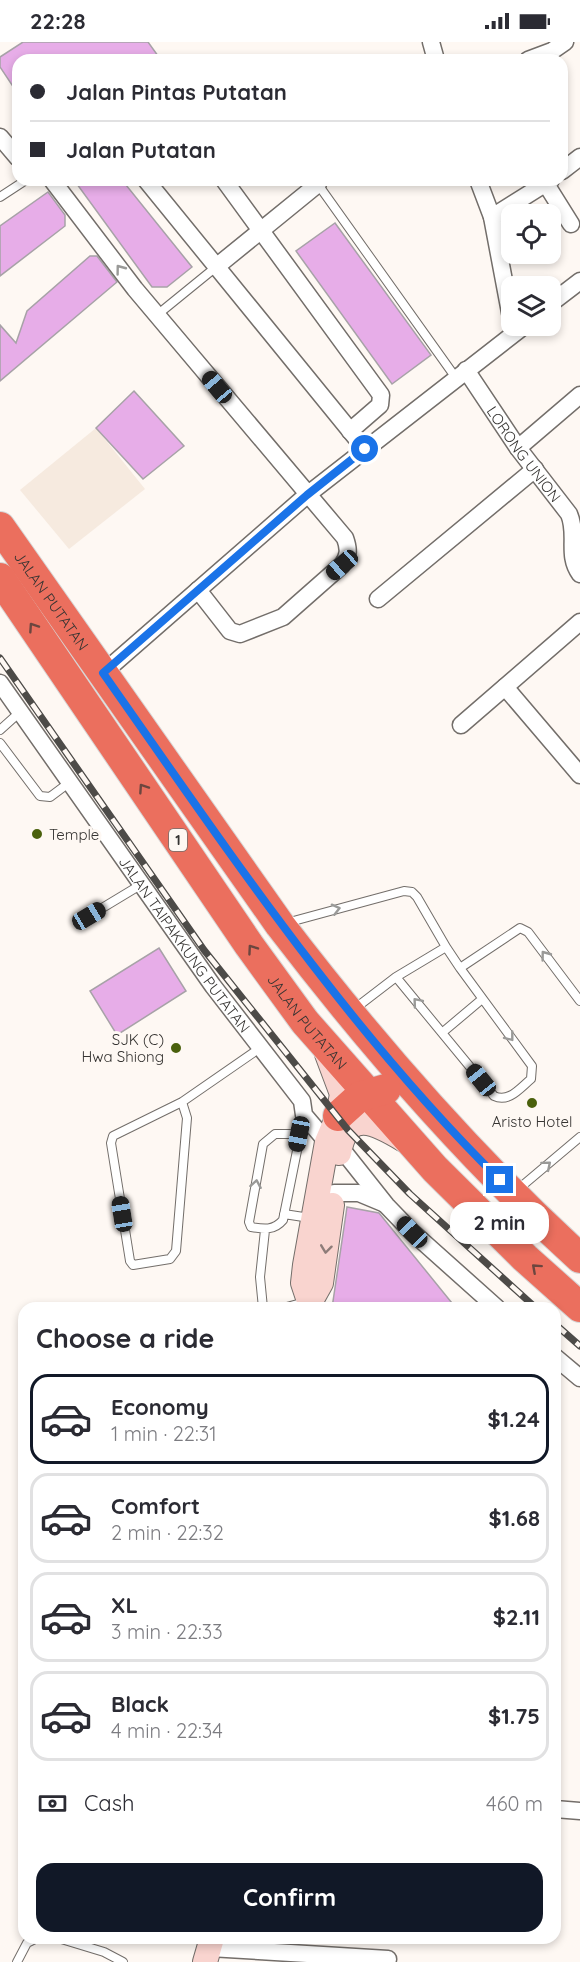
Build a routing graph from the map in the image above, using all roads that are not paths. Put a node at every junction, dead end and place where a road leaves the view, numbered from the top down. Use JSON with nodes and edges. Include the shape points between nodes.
{"nodes":[{"id":1,"x":565,"y":42,"type":"edge"},
{"id":2,"x":544,"y":54,"type":"edge"},
{"id":3,"x":0,"y":137,"type":"edge"},
{"id":4,"x":12,"y":151,"type":"edge"},
{"id":5,"x":580,"y":157,"type":"edge"},
{"id":6,"x":568,"y":166,"type":"edge"},
{"id":7,"x":17,"y":186,"type":"edge"},
{"id":8,"x":57,"y":186,"type":"edge"},
{"id":9,"x":151,"y":186,"type":"edge"},
{"id":10,"x":228,"y":186,"type":"edge"},
{"id":11,"x":311,"y":186,"type":"edge"},
{"id":12,"x":319,"y":186,"type":"edge"},
{"id":13,"x":480,"y":186,"type":"edge"},
{"id":14,"x":542,"y":186,"type":"edge"},
{"id":15,"x":551,"y":186,"type":"edge"},
{"id":16,"x":0,"y":197,"type":"edge"},
{"id":17,"x":492,"y":217,"type":"junction"},
{"id":18,"x":571,"y":224,"type":"dead end"},
{"id":19,"x":261,"y":230,"type":"junction"},
{"id":20,"x":216,"y":267,"type":"junction"},
{"id":21,"x":504,"y":276,"type":"edge"},
{"id":22,"x":580,"y":280,"type":"edge"},
{"id":23,"x":561,"y":295,"type":"edge"},
{"id":24,"x":157,"y":315,"type":"junction"},
{"id":25,"x":505,"y":336,"type":"edge"},
{"id":26,"x":461,"y":374,"type":"junction"},
{"id":27,"x":580,"y":395,"type":"edge"},
{"id":28,"x":350,"y":430,"type":"junction"},
{"id":29,"x":518,"y":447,"type":"junction"},
{"id":30,"x":365,"y":449,"type":"junction"},
{"id":31,"x":535,"y":469,"type":"junction"},
{"id":32,"x":307,"y":495,"type":"junction"},
{"id":33,"x":576,"y":521,"type":"edge"},
{"id":34,"x":0,"y":527,"type":"edge"},
{"id":35,"x":580,"y":574,"type":"edge"},
{"id":36,"x":0,"y":578,"type":"edge"},
{"id":37,"x":198,"y":590,"type":"junction"},
{"id":38,"x":378,"y":599,"type":"dead end"},
{"id":39,"x":580,"y":622,"type":"edge"},
{"id":40,"x":103,"y":673,"type":"junction"},
{"id":41,"x":505,"y":687,"type":"junction"},
{"id":42,"x":2,"y":691,"type":"edge"},
{"id":43,"x":20,"y":712,"type":"junction"},
{"id":44,"x":461,"y":725,"type":"dead end"},
{"id":45,"x":0,"y":730,"type":"edge"},
{"id":46,"x":0,"y":743,"type":"edge"},
{"id":47,"x":580,"y":775,"type":"edge"},
{"id":48,"x":70,"y":781,"type":"junction"},
{"id":49,"x":142,"y":883,"type":"junction"},
{"id":50,"x":89,"y":916,"type":"dead end"},
{"id":51,"x":280,"y":925,"type":"junction"},
{"id":52,"x":446,"y":946,"type":"junction"},
{"id":53,"x":460,"y":968,"type":"junction"},
{"id":54,"x":396,"y":977,"type":"junction"},
{"id":55,"x":321,"y":979,"type":"junction"},
{"id":56,"x":481,"y":1000,"type":"junction"},
{"id":57,"x":580,"y":1001,"type":"edge"},
{"id":58,"x":292,"y":1005,"type":"junction"},
{"id":59,"x":350,"y":1012,"type":"junction"},
{"id":60,"x":442,"y":1032,"type":"junction"},
{"id":61,"x":320,"y":1040,"type":"junction"},
{"id":62,"x":260,"y":1048,"type":"junction"},
{"id":63,"x":367,"y":1093,"type":"junction"},
{"id":64,"x":416,"y":1093,"type":"junction"},
{"id":65,"x":182,"y":1102,"type":"junction"},
{"id":66,"x":304,"y":1115,"type":"junction"},
{"id":67,"x":299,"y":1134,"type":"junction"},
{"id":68,"x":335,"y":1135,"type":"junction"},
{"id":69,"x":580,"y":1137,"type":"edge"},
{"id":70,"x":411,"y":1144,"type":"junction"},
{"id":71,"x":334,"y":1193,"type":"junction"},
{"id":72,"x":513,"y":1193,"type":"junction"},
{"id":73,"x":386,"y":1206,"type":"junction"},
{"id":74,"x":284,"y":1214,"type":"junction"},
{"id":75,"x":314,"y":1219,"type":"junction"},
{"id":76,"x":265,"y":1230,"type":"junction"},
{"id":77,"x":580,"y":1258,"type":"edge"},
{"id":78,"x":262,"y":1302,"type":"edge"},
{"id":79,"x":308,"y":1302,"type":"edge"},
{"id":80,"x":309,"y":1302,"type":"edge"},
{"id":81,"x":490,"y":1302,"type":"edge"},
{"id":82,"x":580,"y":1306,"type":"edge"},
{"id":83,"x":561,"y":1362,"type":"edge"},
{"id":84,"x":580,"y":1378,"type":"edge"},
{"id":85,"x":561,"y":1809,"type":"edge"},
{"id":86,"x":580,"y":1811,"type":"edge"},
{"id":87,"x":26,"y":1944,"type":"edge"},
{"id":88,"x":78,"y":1944,"type":"edge"},
{"id":89,"x":209,"y":1949,"type":"edge"},
{"id":90,"x":388,"y":1959,"type":"dead end"},
{"id":91,"x":17,"y":1962,"type":"edge"},
{"id":92,"x":123,"y":1962,"type":"edge"}],
"edges":[{"from":1,"to":2,"type":"street"},
{"from":3,"to":4,"type":"street"},
{"from":5,"to":6,"type":"street"},
{"from":7,"to":16,"type":"lane"},
{"from":24,"to":8,"type":"street","one_way":true},
{"from":9,"to":20,"type":"street"},
{"from":10,"to":19,"type":"street"},
{"from":11,"to":19,"type":"street"},
{"from":12,"to":26,"type":"lane"},
{"from":13,"to":17,"type":"street"},
{"from":14,"to":17,"type":"street"},
{"from":15,"to":18,"type":"street"},
{"from":17,"to":21,"type":"street"},
{"from":19,"to":20,"type":"street"},
{"from":19,"to":28,"type":"street","via":[[381,394],[380,405]]},
{"from":20,"to":24,"type":"lane"},
{"from":20,"to":28,"type":"street"},
{"from":22,"to":23,"type":"street"},
{"from":24,"to":32,"type":"street"},
{"from":25,"to":26,"type":"street"},
{"from":26,"to":29,"type":"street","name":"LORONG UNION"},
{"from":26,"to":30,"type":"street"},
{"from":27,"to":29,"type":"street"},
{"from":28,"to":30,"type":"street"},
{"from":29,"to":31,"type":"street","name":"LORONG UNION"},
{"from":30,"to":32,"type":"street"},
{"from":31,"to":33,"type":"street","name":"LORONG UNION"},
{"from":31,"to":38,"type":"street"},
{"from":32,"to":37,"type":"street"},
{"from":32,"to":37,"type":"street","via":[[348,545],[342,565],[317,587],[276,621],[235,634]]},
{"from":33,"to":35,"type":"street","name":"LORONG UNION","via":[[571,554]]},
{"from":34,"to":40,"type":"highway","name":"JALAN PUTATAN","number":"1"},
{"from":58,"to":36,"type":"highway","name":"JALAN PUTATAN","number":"1","one_way":true},
{"from":37,"to":40,"type":"street"},
{"from":39,"to":41,"type":"street"},
{"from":40,"to":51,"type":"highway","name":"JALAN PUTATAN","number":"1"},
{"from":41,"to":44,"type":"street"},
{"from":41,"to":47,"type":"street"},
{"from":42,"to":43,"type":"street","name":"JALAN TAIPAKKUNG PUTATAN"},
{"from":43,"to":45,"type":"lane"},
{"from":43,"to":48,"type":"street","name":"JALAN TAIPAKKUNG PUTATAN"},
{"from":46,"to":48,"type":"lane","via":[[40,796],[50,798]]},
{"from":48,"to":49,"type":"street","name":"JALAN TAIPAKKUNG PUTATAN"},
{"from":49,"to":50,"type":"lane"},
{"from":49,"to":62,"type":"street","name":"JALAN TAIPAKKUNG PUTATAN"},
{"from":51,"to":52,"type":"lane","one_way":true,"via":[[412,892]]},
{"from":51,"to":55,"type":"highway","name":"JALAN PUTATAN","number":"1"},
{"from":52,"to":53,"type":"lane"},
{"from":52,"to":54,"type":"lane"},
{"from":53,"to":56,"type":"lane"},
{"from":57,"to":53,"type":"lane","one_way":true,"via":[[528,932],[520,928]]},
{"from":54,"to":59,"type":"lane"},
{"from":60,"to":54,"type":"lane","one_way":true},
{"from":55,"to":58,"type":"highway","via":[[319,992],[312,1000]]},
{"from":55,"to":59,"type":"highway","name":"JALAN PUTATAN","number":"1"},
{"from":56,"to":60,"type":"lane"},
{"from":56,"to":60,"type":"lane","one_way":true,"via":[[532,1066],[531,1079],[507,1098],[494,1096]]},
{"from":58,"to":61,"type":"highway","name":"JALAN PUTATAN","number":"1"},
{"from":59,"to":64,"type":"highway","name":"JALAN PUTATAN","number":"1"},
{"from":61,"to":63,"type":"highway","name":"JALAN PUTATAN","number":"1"},
{"from":61,"to":68,"type":"main road","via":[[336,1071],[342,1094]]},
{"from":62,"to":65,"type":"lane"},
{"from":62,"to":66,"type":"street","name":"JALAN TAIPAKKUNG PUTATAN","via":[[302,1101]]},
{"from":63,"to":64,"type":"highway","via":[[402,1089]]},
{"from":63,"to":68,"type":"highway"},
{"from":63,"to":70,"type":"highway","name":"JALAN PUTATAN","number":"1"},
{"from":64,"to":72,"type":"highway","name":"JALAN PUTATAN","number":"1"},
{"from":65,"to":65,"type":"lane","via":[[113,1136],[133,1265],[170,1259],[176,1251],[187,1118]]},
{"from":66,"to":67,"type":"lane"},
{"from":66,"to":68,"type":"street","name":"JALAN TAIPAKKUNG PUTATAN"},
{"from":67,"to":74,"type":"lane"},
{"from":76,"to":67,"type":"lane","one_way":true,"via":[[251,1227],[249,1222],[263,1144],[275,1134]]},
{"from":68,"to":70,"type":"main road","via":[[360,1122],[382,1127]]},
{"from":68,"to":71,"type":"main road"},
{"from":68,"to":73,"type":"street","name":"JALAN TAIPAKKUNG PUTATAN"},
{"from":68,"to":75,"type":"main road"},
{"from":72,"to":69,"type":"lane","one_way":true},
{"from":82,"to":70,"type":"highway","name":"JALAN PUTATAN","number":"1","one_way":true,"via":[[525,1258]]},
{"from":71,"to":73,"type":"street","via":[[359,1193]]},
{"from":71,"to":80,"type":"main road","one_way":true,"via":[[321,1283]]},
{"from":72,"to":77,"type":"highway","name":"JALAN PUTATAN","number":"1"},
{"from":73,"to":81,"type":"street"},
{"from":74,"to":75,"type":"lane"},
{"from":74,"to":76,"type":"lane","via":[[281,1224]]},
{"from":75,"to":79,"type":"main road","via":[[303,1283]]},
{"from":76,"to":78,"type":"lane","via":[[260,1277]]},
{"from":83,"to":84,"type":"street"},
{"from":85,"to":86,"type":"street"},
{"from":87,"to":91,"type":"lane"},
{"from":88,"to":92,"type":"lane"},
{"from":89,"to":90,"type":"street"}]}
